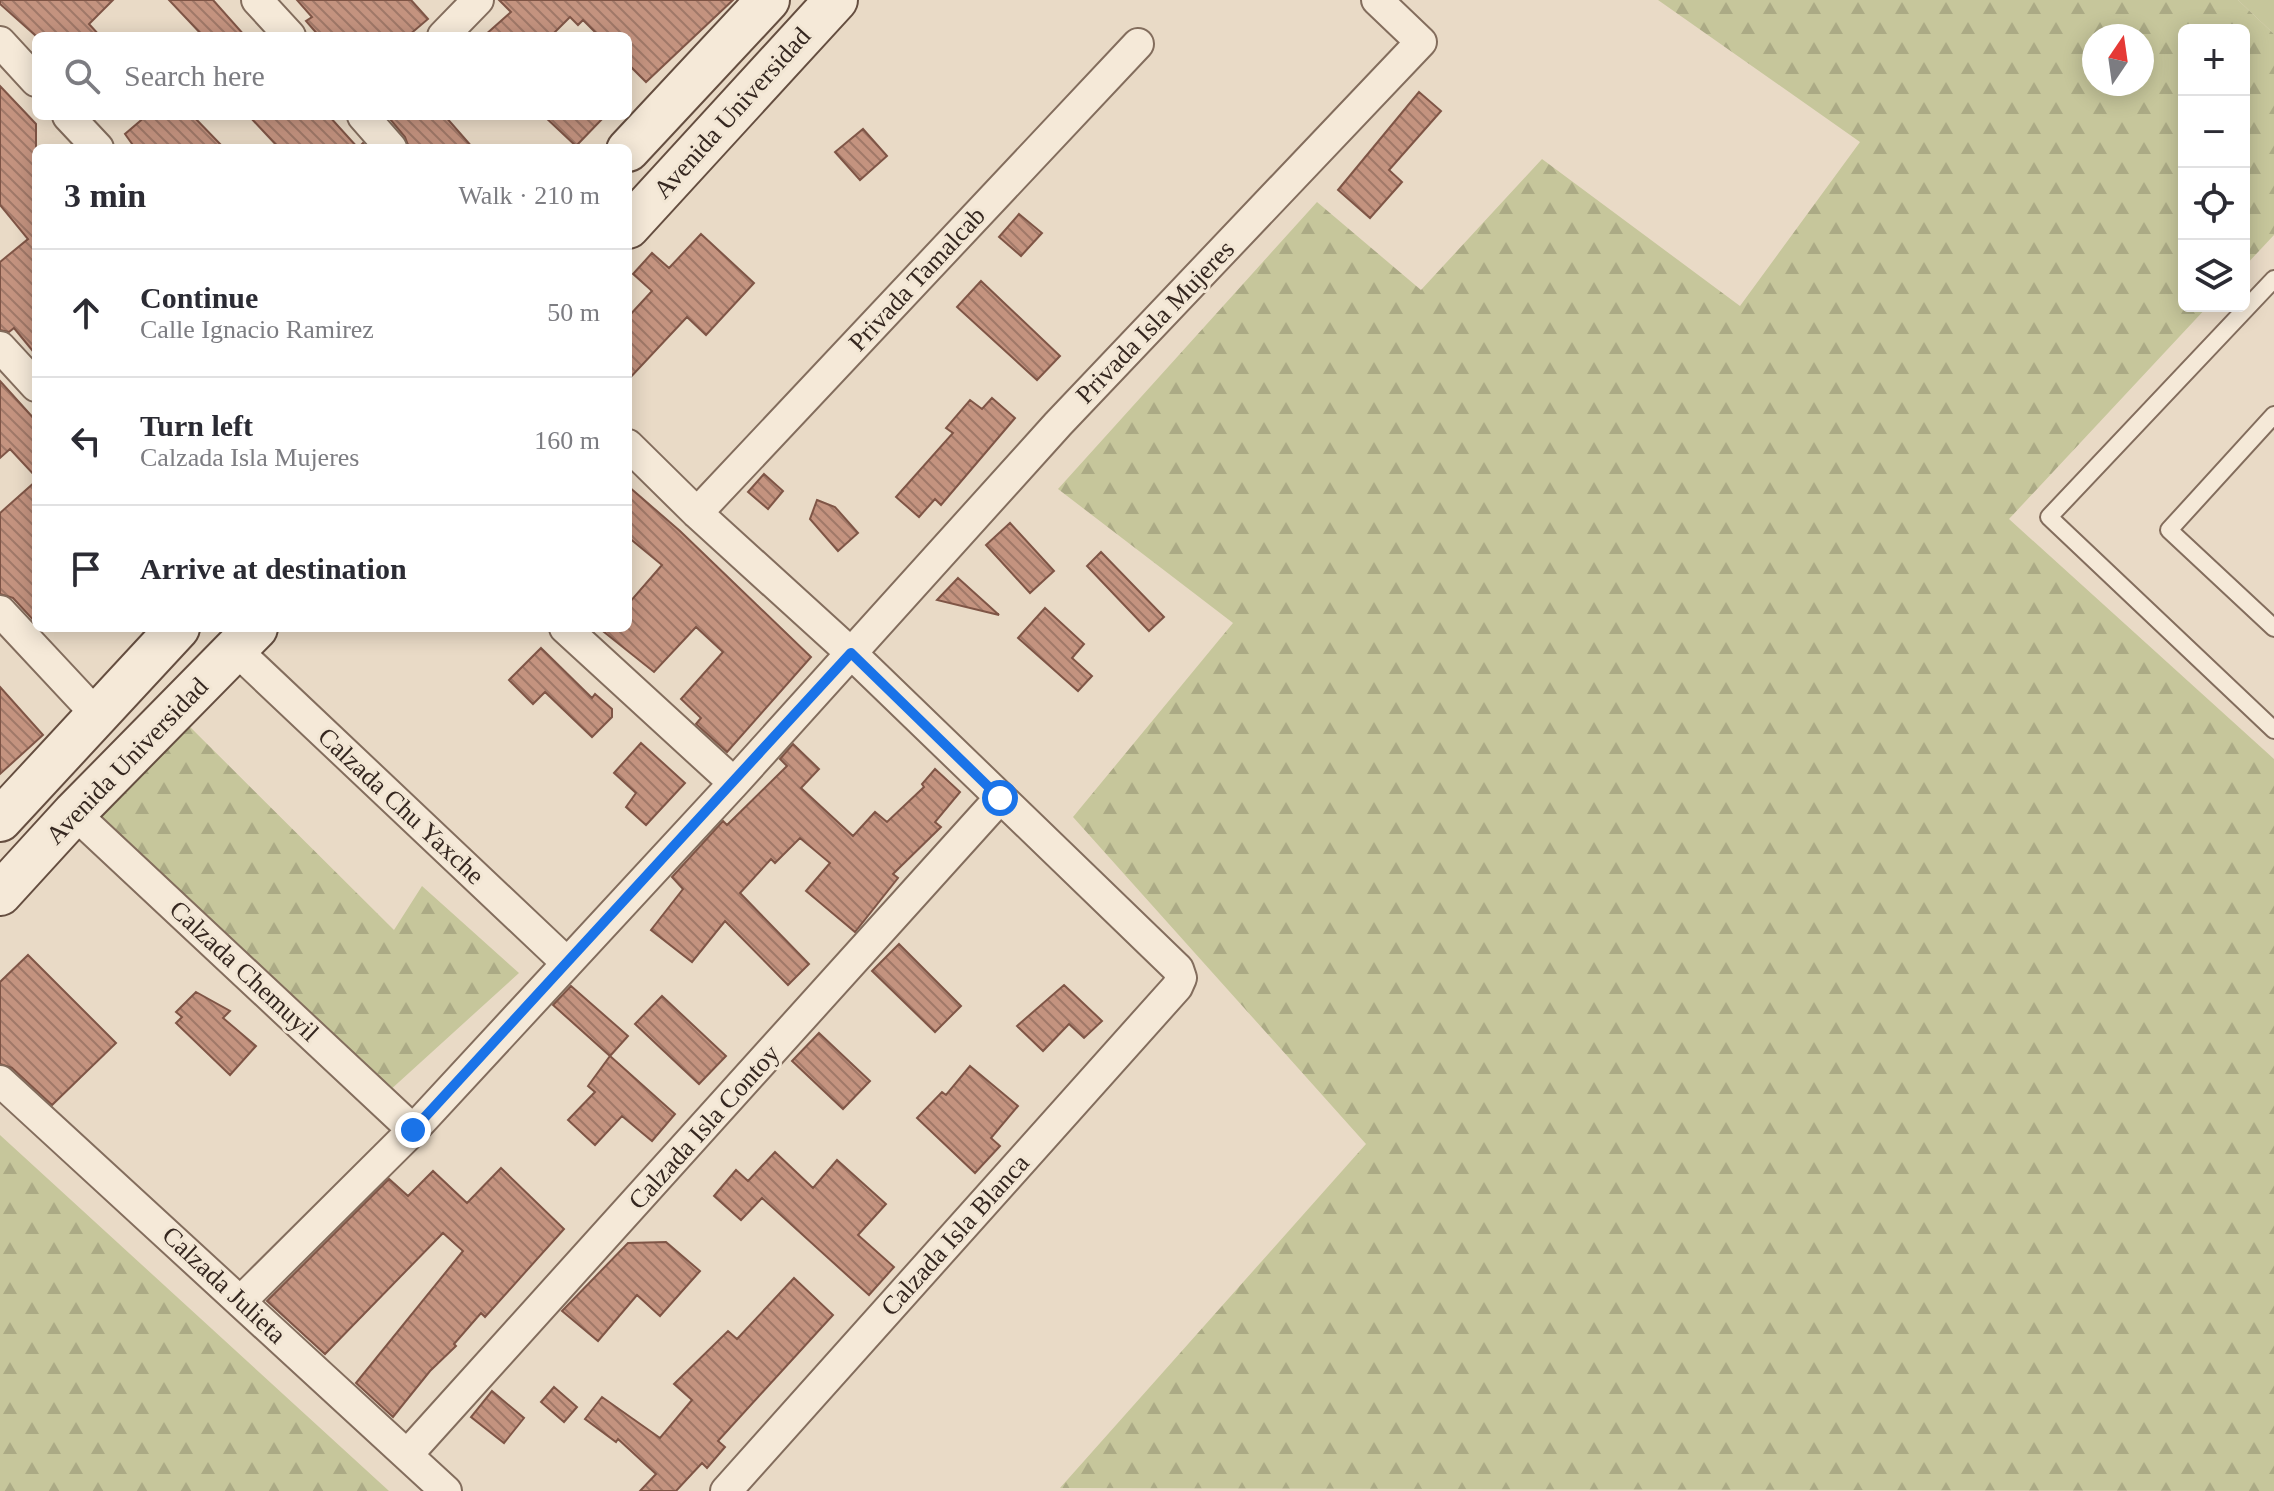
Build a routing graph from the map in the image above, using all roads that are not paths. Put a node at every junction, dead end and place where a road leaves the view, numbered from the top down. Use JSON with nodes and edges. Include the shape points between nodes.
{"nodes":[{"id":1,"x":257,"y":0,"type":"edge"},
{"id":2,"x":478,"y":0,"type":"edge"},
{"id":3,"x":767,"y":0,"type":"edge"},
{"id":4,"x":836,"y":0,"type":"edge"},
{"id":5,"x":1377,"y":0,"type":"edge"},
{"id":6,"x":286,"y":32,"type":"edge"},
{"id":7,"x":447,"y":32,"type":"edge"},
{"id":8,"x":799,"y":39,"type":"junction"},
{"id":9,"x":0,"y":42,"type":"edge"},
{"id":10,"x":1138,"y":44,"type":"dead end"},
{"id":11,"x":32,"y":77,"type":"edge"},
{"id":12,"x":72,"y":120,"type":"edge"},
{"id":13,"x":367,"y":120,"type":"edge"},
{"id":14,"x":94,"y":144,"type":"edge"},
{"id":15,"x":388,"y":144,"type":"edge"},
{"id":16,"x":632,"y":146,"type":"edge"},
{"id":17,"x":632,"y":223,"type":"edge"},
{"id":18,"x":2274,"y":279,"type":"edge"},
{"id":19,"x":0,"y":347,"type":"edge"},
{"id":20,"x":32,"y":382,"type":"edge"},
{"id":21,"x":2274,"y":415,"type":"edge"},
{"id":22,"x":632,"y":449,"type":"edge"},
{"id":23,"x":697,"y":513,"type":"junction"},
{"id":24,"x":0,"y":611,"type":"edge"},
{"id":25,"x":2274,"y":628,"type":"edge"},
{"id":26,"x":174,"y":632,"type":"edge"},
{"id":27,"x":569,"y":632,"type":"edge"},
{"id":28,"x":246,"y":639,"type":"edge"},
{"id":29,"x":851,"y":653,"type":"junction"},
{"id":30,"x":98,"y":716,"type":"junction"},
{"id":31,"x":2274,"y":730,"type":"edge"},
{"id":32,"x":734,"y":783,"type":"junction"},
{"id":33,"x":1000,"y":798,"type":"junction"},
{"id":34,"x":74,"y":813,"type":"junction"},
{"id":35,"x":0,"y":820,"type":"edge"},
{"id":36,"x":0,"y":894,"type":"edge"},
{"id":37,"x":566,"y":962,"type":"junction"},
{"id":38,"x":0,"y":1081,"type":"edge"},
{"id":39,"x":413,"y":1130,"type":"junction"},
{"id":40,"x":241,"y":1301,"type":"junction"},
{"id":41,"x":407,"y":1455,"type":"junction"},
{"id":42,"x":446,"y":1491,"type":"edge"},
{"id":43,"x":726,"y":1491,"type":"edge"}],
"edges":[{"from":1,"to":6,"type":"street"},
{"from":2,"to":7,"type":"street"},
{"from":3,"to":8,"type":"street"},
{"from":3,"to":16,"type":"main road","name":"Avenida Universidad"},
{"from":4,"to":8,"type":"main road","name":"Avenida Universidad"},
{"from":5,"to":29,"type":"street","name":"Privada Isla Mujeres","via":[[1421,42],[1058,424]]},
{"from":8,"to":17,"type":"main road","name":"Avenida Universidad"},
{"from":9,"to":11,"type":"street"},
{"from":10,"to":23,"type":"street","name":"Privada Tamalcab"},
{"from":12,"to":14,"type":"street"},
{"from":13,"to":15,"type":"street"},
{"from":18,"to":31,"type":"lane","via":[[2049,517]]},
{"from":19,"to":20,"type":"street"},
{"from":21,"to":25,"type":"lane","via":[[2169,530]]},
{"from":22,"to":23,"type":"street"},
{"from":23,"to":29,"type":"street"},
{"from":24,"to":30,"type":"street"},
{"from":26,"to":30,"type":"main road","name":"Avenida Universidad"},
{"from":27,"to":32,"type":"street"},
{"from":28,"to":34,"type":"main road","name":"Avenida Universidad"},
{"from":28,"to":37,"type":"street","name":"Calzada Chu Yaxche"},
{"from":29,"to":32,"type":"street"},
{"from":29,"to":33,"type":"street"},
{"from":30,"to":35,"type":"main road","name":"Avenida Universidad"},
{"from":32,"to":37,"type":"street"},
{"from":33,"to":41,"type":"street","name":"Calzada Isla Contoy"},
{"from":33,"to":43,"type":"street","name":"Calzada Isla Blanca","via":[[1178,969],[1181,978]]},
{"from":34,"to":36,"type":"main road","name":"Avenida Universidad"},
{"from":34,"to":39,"type":"street","name":"Calzada Chemuyil"},
{"from":37,"to":39,"type":"street"},
{"from":38,"to":40,"type":"street","name":"Calzada Julieta"},
{"from":39,"to":40,"type":"street"},
{"from":40,"to":41,"type":"street","name":"Calzada Julieta"},
{"from":41,"to":42,"type":"street","name":"Calzada Julieta"}]}
